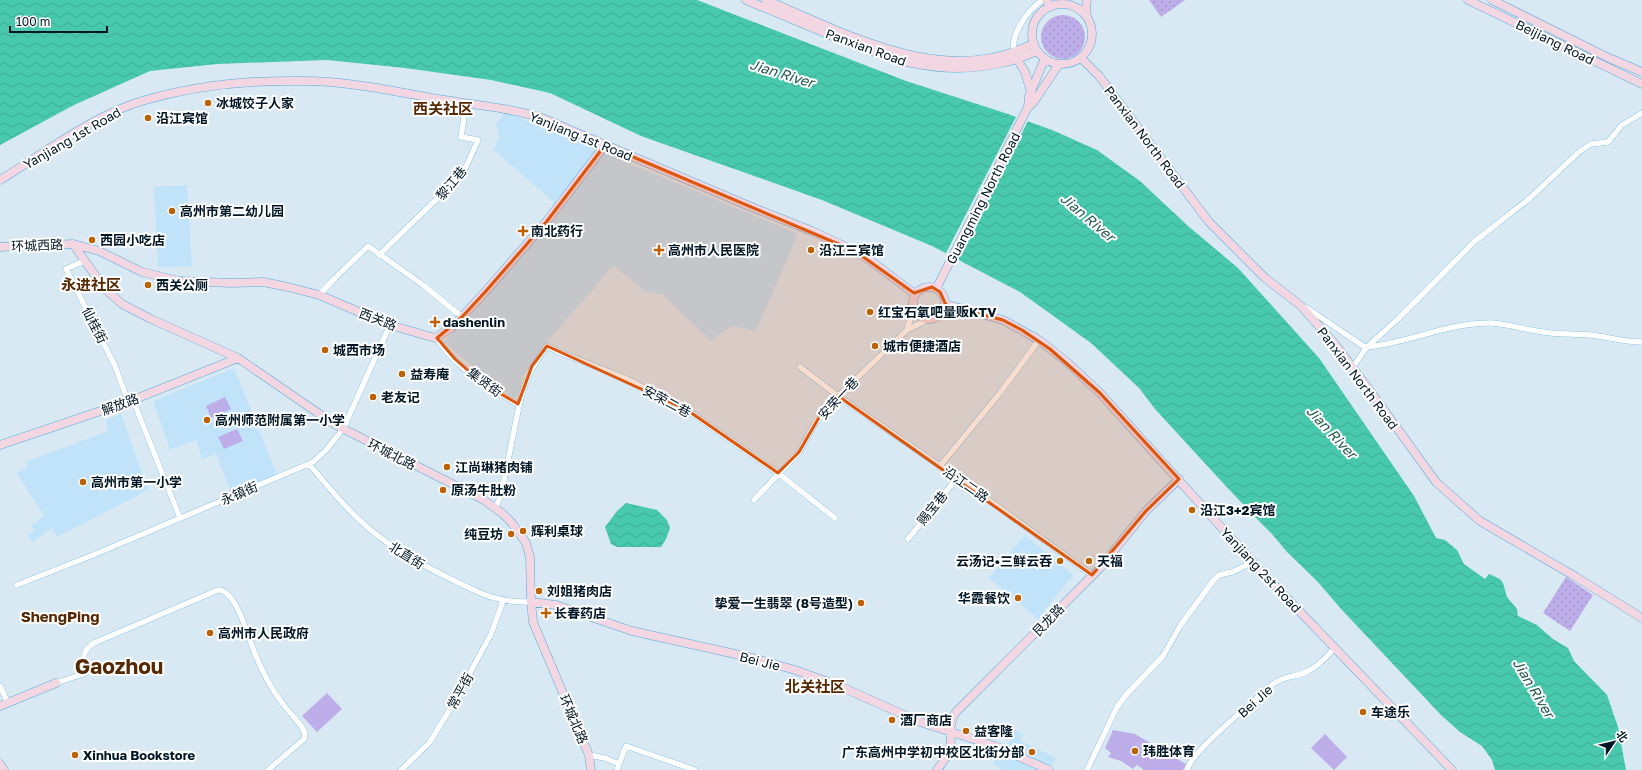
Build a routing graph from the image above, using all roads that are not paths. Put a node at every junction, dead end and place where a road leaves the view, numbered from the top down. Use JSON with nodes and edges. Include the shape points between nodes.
{"nodes":[{"id":1,"x":746,"y":0,"type":"edge"},
{"id":2,"x":766,"y":0,"type":"edge"},
{"id":3,"x":1087,"y":0,"type":"edge"},
{"id":4,"x":1468,"y":0,"type":"edge"},
{"id":5,"x":1492,"y":0,"type":"edge"},
{"id":6,"x":1046,"y":2,"type":"edge"},
{"id":7,"x":1066,"y":2,"type":"edge"},
{"id":8,"x":1087,"y":18,"type":"junction"},
{"id":9,"x":1036,"y":47,"type":"junction"},
{"id":10,"x":1015,"y":56,"type":"junction"},
{"id":11,"x":1045,"y":58,"type":"junction"},
{"id":12,"x":1081,"y":58,"type":"junction"},
{"id":13,"x":1059,"y":64,"type":"junction"},
{"id":14,"x":1642,"y":72,"type":"edge"},
{"id":15,"x":1642,"y":84,"type":"edge"},
{"id":16,"x":1030,"y":92,"type":"junction"},
{"id":17,"x":466,"y":103,"type":"junction"},
{"id":18,"x":1028,"y":107,"type":"junction"},
{"id":19,"x":1642,"y":113,"type":"edge"},
{"id":20,"x":605,"y":145,"type":"junction"},
{"id":21,"x":0,"y":180,"type":"edge"},
{"id":22,"x":73,"y":244,"type":"junction"},
{"id":23,"x":0,"y":247,"type":"edge"},
{"id":24,"x":379,"y":255,"type":"junction"},
{"id":25,"x":84,"y":261,"type":"junction"},
{"id":26,"x":936,"y":289,"type":"junction"},
{"id":27,"x":915,"y":294,"type":"junction"},
{"id":28,"x":320,"y":295,"type":"junction"},
{"id":29,"x":945,"y":304,"type":"junction"},
{"id":30,"x":1300,"y":305,"type":"junction"},
{"id":31,"x":913,"y":309,"type":"junction"},
{"id":32,"x":462,"y":317,"type":"junction"},
{"id":33,"x":927,"y":320,"type":"junction"},
{"id":34,"x":390,"y":324,"type":"junction"},
{"id":35,"x":907,"y":330,"type":"junction"},
{"id":36,"x":437,"y":338,"type":"junction"},
{"id":37,"x":1039,"y":340,"type":"junction"},
{"id":38,"x":1642,"y":342,"type":"edge"},
{"id":39,"x":547,"y":346,"type":"joint"},
{"id":40,"x":1367,"y":347,"type":"junction"},
{"id":41,"x":238,"y":358,"type":"junction"},
{"id":42,"x":800,"y":367,"type":"dead end"},
{"id":43,"x":1353,"y":367,"type":"junction"},
{"id":44,"x":838,"y":396,"type":"junction"},
{"id":45,"x":130,"y":400,"type":"junction"},
{"id":46,"x":519,"y":406,"type":"junction"},
{"id":47,"x":343,"y":429,"type":"junction"},
{"id":48,"x":0,"y":445,"type":"edge"},
{"id":49,"x":309,"y":464,"type":"junction"},
{"id":50,"x":940,"y":466,"type":"junction"},
{"id":51,"x":778,"y":473,"type":"junction"},
{"id":52,"x":957,"y":478,"type":"junction"},
{"id":53,"x":1179,"y":479,"type":"junction"},
{"id":54,"x":754,"y":500,"type":"dead end"},
{"id":55,"x":496,"y":507,"type":"junction"},
{"id":56,"x":180,"y":518,"type":"junction"},
{"id":57,"x":835,"y":518,"type":"dead end"},
{"id":58,"x":908,"y":538,"type":"dead end"},
{"id":59,"x":1252,"y":562,"type":"junction"},
{"id":60,"x":1092,"y":575,"type":"junction"},
{"id":61,"x":17,"y":585,"type":"dead end"},
{"id":62,"x":503,"y":601,"type":"junction"},
{"id":63,"x":531,"y":602,"type":"junction"},
{"id":64,"x":1642,"y":618,"type":"edge"},
{"id":65,"x":1335,"y":648,"type":"junction"},
{"id":66,"x":56,"y":683,"type":"joint"},
{"id":67,"x":0,"y":686,"type":"edge"},
{"id":68,"x":4,"y":705,"type":"edge"},
{"id":69,"x":950,"y":731,"type":"junction"},
{"id":70,"x":590,"y":755,"type":"junction"},
{"id":71,"x":0,"y":764,"type":"edge"},
{"id":72,"x":619,"y":764,"type":"junction"},
{"id":73,"x":4,"y":770,"type":"edge"},
{"id":74,"x":268,"y":770,"type":"edge"},
{"id":75,"x":401,"y":770,"type":"edge"},
{"id":76,"x":591,"y":770,"type":"edge"},
{"id":77,"x":617,"y":770,"type":"edge"},
{"id":78,"x":695,"y":770,"type":"edge"},
{"id":79,"x":937,"y":770,"type":"edge"},
{"id":80,"x":1049,"y":770,"type":"edge"},
{"id":81,"x":1087,"y":770,"type":"edge"},
{"id":82,"x":1187,"y":770,"type":"edge"},
{"id":83,"x":1452,"y":770,"type":"edge"}],
"edges":[{"from":1,"to":10,"type":"street","name":"Panxian Road","via":[[862,48],[914,64],[939,68],[972,67],[1000,64]]},
{"from":2,"to":10,"type":"street","name":"Panxian Road","via":[[871,43],[912,56],[956,61]]},
{"from":3,"to":8,"type":"street"},
{"from":4,"to":15,"type":"street","name":"Beijiang Road"},
{"from":5,"to":14,"type":"street","name":"Beijiang Road"},
{"from":6,"to":7,"type":"street"},
{"from":6,"to":9,"type":"street","via":[[1032,34]]},
{"from":6,"to":10,"type":"street","via":[[1035,5],[1024,18],[1012,47]]},
{"from":7,"to":8,"type":"street"},
{"from":8,"to":12,"type":"street","via":[[1092,40]]},
{"from":9,"to":10,"type":"street","name":"Panxian Road"},
{"from":9,"to":11,"type":"street"},
{"from":10,"to":16,"type":"street","via":[[1025,72]]},
{"from":11,"to":13,"type":"street"},
{"from":11,"to":16,"type":"street","name":"Guangming North Road"},
{"from":12,"to":13,"type":"street","via":[[1067,64]]},
{"from":12,"to":30,"type":"street","name":"Panxian North Road","via":[[1099,76],[1208,222],[1265,278]]},
{"from":13,"to":18,"type":"street","name":"Guangming North Road"},
{"from":16,"to":18,"type":"street","name":"Guangming North Road"},
{"from":17,"to":20,"type":"street","name":"Yanjiang 1st Road","via":[[506,108],[535,116]]},
{"from":17,"to":21,"type":"street","name":"Yanjiang 1st Road","via":[[361,86],[304,81],[229,84],[142,101],[107,116],[69,137]]},
{"from":17,"to":24,"type":"street","name":"黎江巷","via":[[462,137],[478,140],[466,167]]},
{"from":18,"to":26,"type":"street","name":"Guangming North Road"},
{"from":19,"to":40,"type":"street","via":[[1622,125],[1608,142],[1591,144],[1580,151],[1530,198],[1475,241]]},
{"from":20,"to":27,"type":"street","name":"Yanjiang 1st Road","via":[[855,251]]},
{"from":20,"to":32,"type":"street","via":[[547,221]]},
{"from":22,"to":23,"type":"street","name":"环城西路"},
{"from":22,"to":25,"type":"street","name":"环城北路"},
{"from":22,"to":28,"type":"street","name":"西关路","via":[[99,252],[142,272],[179,281],[263,282]]},
{"from":24,"to":28,"type":"street","via":[[367,246]]},
{"from":24,"to":32,"type":"street","via":[[423,284]]},
{"from":25,"to":41,"type":"street","name":"环城北路","via":[[104,288],[122,304]]},
{"from":25,"to":45,"type":"street","name":"仙桂街","via":[[66,269]]},
{"from":26,"to":27,"type":"street","via":[[922,288]]},
{"from":26,"to":29,"type":"street","via":[[943,296]]},
{"from":27,"to":31,"type":"street"},
{"from":28,"to":34,"type":"street","name":"西关路"},
{"from":29,"to":33,"type":"street","via":[[944,310],[937,318]]},
{"from":29,"to":37,"type":"street","name":"Yanjiang 2st Road","via":[[1003,320]]},
{"from":30,"to":40,"type":"street"},
{"from":30,"to":43,"type":"street","name":"Panxian North Road"},
{"from":31,"to":33,"type":"street","via":[[918,316]]},
{"from":31,"to":35,"type":"street"},
{"from":32,"to":36,"type":"street"},
{"from":33,"to":35,"type":"street"},
{"from":34,"to":36,"type":"street","name":"西关路"},
{"from":34,"to":47,"type":"street","name":"永镇街"},
{"from":35,"to":44,"type":"street","name":"安荣一巷"},
{"from":36,"to":46,"type":"street","name":"集贤街","via":[[441,345],[481,382]]},
{"from":37,"to":50,"type":"street","via":[[1000,393]]},
{"from":37,"to":53,"type":"street","name":"Yanjiang 2st Road","via":[[1100,393]]},
{"from":38,"to":40,"type":"street","via":[[1482,324]]},
{"from":39,"to":46,"type":"street","name":"集贤街","via":[[532,366]]},
{"from":39,"to":51,"type":"street","name":"安荣二巷","via":[[627,379],[687,410]]},
{"from":40,"to":43,"type":"street"},
{"from":41,"to":45,"type":"street","name":"解放路"},
{"from":41,"to":47,"type":"street","name":"环城北路"},
{"from":42,"to":44,"type":"street","name":"沿江二路"},
{"from":43,"to":64,"type":"street","name":"Panxian North Road","via":[[1436,482],[1448,494],[1480,521]]},
{"from":44,"to":50,"type":"street","name":"沿江二路"},
{"from":44,"to":51,"type":"street","name":"安荣一巷","via":[[821,414],[798,452]]},
{"from":45,"to":48,"type":"street","name":"解放路"},
{"from":45,"to":56,"type":"street","name":"仙桂街"},
{"from":46,"to":55,"type":"street","name":"集贤街"},
{"from":47,"to":49,"type":"street","name":"永镇街","via":[[326,450]]},
{"from":47,"to":55,"type":"street","name":"环城北路"},
{"from":49,"to":56,"type":"street","name":"永镇街"},
{"from":49,"to":62,"type":"street","name":"北直街","via":[[333,493],[390,545],[442,575],[481,594]]},
{"from":50,"to":52,"type":"street","name":"沿江二路"},
{"from":51,"to":54,"type":"street","name":"安荣一巷"},
{"from":51,"to":57,"type":"street"},
{"from":52,"to":58,"type":"street","name":"赐宝巷"},
{"from":52,"to":60,"type":"street","name":"沿江二路"},
{"from":53,"to":59,"type":"street","name":"Yanjiang 2st Road"},
{"from":53,"to":60,"type":"street","name":"艮龙路","via":[[1146,511]]},
{"from":55,"to":63,"type":"street","name":"环城北路","via":[[522,536],[528,549]]},
{"from":56,"to":61,"type":"street","name":"永镇街"},
{"from":59,"to":65,"type":"street","name":"Yanjiang 2st Road"},
{"from":59,"to":81,"type":"street","via":[[1219,575],[1213,581],[1180,626],[1163,656],[1117,707]]},
{"from":60,"to":69,"type":"street","name":"艮龙路","via":[[960,708],[951,723]]},
{"from":62,"to":63,"type":"street","name":"北直街"},
{"from":62,"to":75,"type":"street","name":"常平街","via":[[491,634],[448,714],[422,751]]},
{"from":63,"to":69,"type":"street","name":"Bei Jie","via":[[556,605],[632,631],[795,670],[838,685],[920,722]]},
{"from":63,"to":70,"type":"street","name":"环城北路","via":[[536,630]]},
{"from":65,"to":82,"type":"street","name":"Bei Jie","via":[[1308,672],[1283,678],[1273,684],[1205,745],[1191,761]]},
{"from":65,"to":83,"type":"street","name":"Yanjiang 2st Road"},
{"from":66,"to":68,"type":"street"},
{"from":66,"to":74,"type":"street","via":[[86,672],[83,658],[86,649],[94,643],[218,590],[224,591],[238,610],[255,655],[278,696],[305,733],[304,739]]},
{"from":67,"to":68,"type":"street"},
{"from":69,"to":79,"type":"street","name":"艮龙路","via":[[949,751]]},
{"from":69,"to":80,"type":"street","name":"Bei Jie","via":[[995,746]]},
{"from":70,"to":72,"type":"street"},
{"from":70,"to":76,"type":"street","name":"环城北路"},
{"from":71,"to":73,"type":"street"},
{"from":72,"to":77,"type":"street"},
{"from":72,"to":78,"type":"street","via":[[626,746]]}]}
